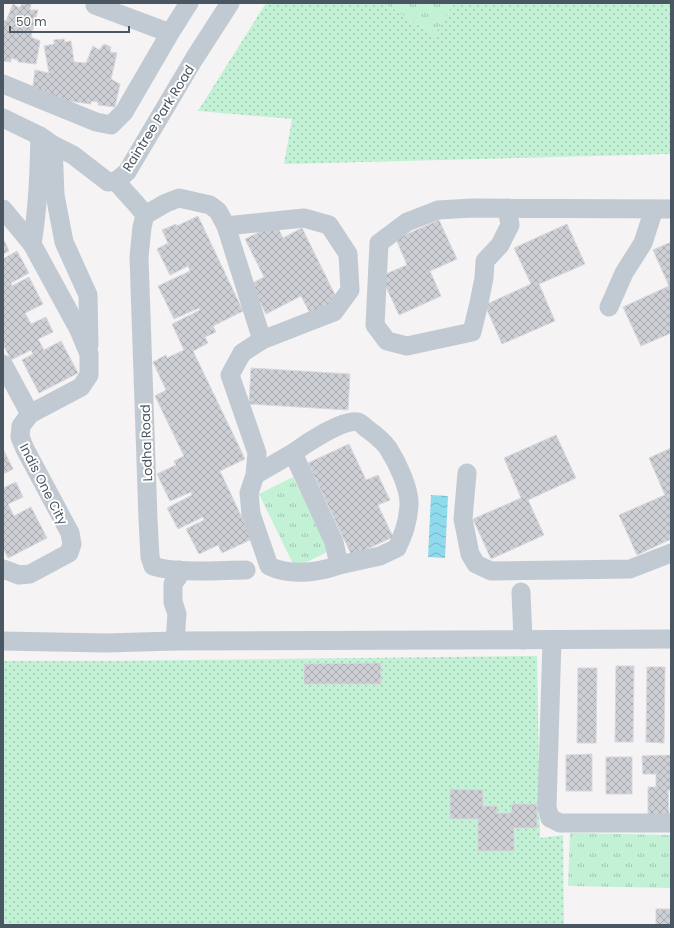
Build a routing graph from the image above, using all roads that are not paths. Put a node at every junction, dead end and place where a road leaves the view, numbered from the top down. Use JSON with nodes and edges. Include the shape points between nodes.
{"nodes":[{"id":1,"x":189,"y":3,"type":"edge"},
{"id":2,"x":230,"y":3,"type":"edge"},
{"id":3,"x":95,"y":5,"type":"dead end"},
{"id":4,"x":170,"y":33,"type":"junction"},
{"id":5,"x":3,"y":84,"type":"edge"},
{"id":6,"x":3,"y":118,"type":"edge"},
{"id":7,"x":46,"y":140,"type":"junction"},
{"id":8,"x":115,"y":180,"type":"junction"},
{"id":9,"x":177,"y":190,"type":"dead end"},
{"id":10,"x":507,"y":208,"type":"junction"},
{"id":11,"x":662,"y":209,"type":"edge"},
{"id":12,"x":3,"y":210,"type":"edge"},
{"id":13,"x":140,"y":212,"type":"junction"},
{"id":14,"x":37,"y":213,"type":"junction"},
{"id":15,"x":226,"y":226,"type":"junction"},
{"id":16,"x":64,"y":242,"type":"junction"},
{"id":17,"x":32,"y":244,"type":"junction"},
{"id":18,"x":609,"y":307,"type":"dead end"},
{"id":19,"x":262,"y":340,"type":"junction"},
{"id":20,"x":89,"y":354,"type":"junction"},
{"id":21,"x":3,"y":364,"type":"edge"},
{"id":22,"x":30,"y":414,"type":"junction"},
{"id":23,"x":293,"y":453,"type":"junction"},
{"id":24,"x":467,"y":473,"type":"dead end"},
{"id":25,"x":255,"y":475,"type":"junction"},
{"id":26,"x":671,"y":553,"type":"edge"},
{"id":27,"x":339,"y":565,"type":"junction"},
{"id":28,"x":3,"y":569,"type":"edge"},
{"id":29,"x":246,"y":570,"type":"dead end"},
{"id":30,"x":178,"y":574,"type":"junction"},
{"id":31,"x":521,"y":592,"type":"dead end"},
{"id":32,"x":671,"y":638,"type":"edge"},
{"id":33,"x":523,"y":640,"type":"junction"},
{"id":34,"x":552,"y":640,"type":"junction"},
{"id":35,"x":3,"y":641,"type":"edge"},
{"id":36,"x":175,"y":641,"type":"junction"},
{"id":37,"x":671,"y":823,"type":"edge"}],
"edges":[{"from":1,"to":4,"type":"street"},
{"from":2,"to":8,"type":"street","name":"Raintree Park Road","via":[[126,172]]},
{"from":3,"to":4,"type":"street"},
{"from":4,"to":5,"type":"street","via":[[124,112],[111,125],[96,122]]},
{"from":6,"to":7,"type":"street"},
{"from":7,"to":8,"type":"street"},
{"from":7,"to":14,"type":"street"},
{"from":7,"to":16,"type":"street"},
{"from":8,"to":13,"type":"street"},
{"from":8,"to":13,"type":"street"},
{"from":9,"to":13,"type":"street","via":[[166,191]]},
{"from":10,"to":10,"type":"street","via":[[438,210],[407,222],[379,243],[375,325],[387,341],[407,346],[472,332],[482,291],[485,261],[500,245],[510,225]]},
{"from":10,"to":11,"type":"street"},
{"from":11,"to":18,"type":"street","via":[[624,272]]},
{"from":12,"to":17,"type":"street"},
{"from":13,"to":15,"type":"street","via":[[179,198],[210,205],[218,211]]},
{"from":13,"to":30,"type":"street","name":"Lodha Road","via":[[139,257],[150,557],[153,566]]},
{"from":14,"to":16,"type":"street"},
{"from":14,"to":17,"type":"street"},
{"from":15,"to":19,"type":"street"},
{"from":15,"to":19,"type":"street","via":[[304,218],[329,225],[348,254],[350,290],[334,312]]},
{"from":16,"to":20,"type":"street","via":[[88,295]]},
{"from":17,"to":20,"type":"street","via":[[79,330]]},
{"from":19,"to":25,"type":"street","via":[[242,353],[230,375],[257,453]]},
{"from":20,"to":22,"type":"street","via":[[89,376],[81,387]]},
{"from":21,"to":22,"type":"street"},
{"from":22,"to":28,"type":"street","name":"Indis One City","via":[[21,426],[20,437],[70,533],[72,544],[70,553],[30,574],[20,575]]},
{"from":23,"to":25,"type":"street"},
{"from":23,"to":27,"type":"street","via":[[334,542]]},
{"from":23,"to":27,"type":"street","via":[[328,430],[358,422],[387,447],[404,478],[409,503],[406,528],[397,548],[380,556]]},
{"from":24,"to":26,"type":"street","via":[[463,519],[470,554],[476,564],[491,571],[630,568]]},
{"from":25,"to":27,"type":"street","via":[[249,494],[251,514],[269,566],[297,573]]},
{"from":29,"to":30,"type":"street","name":"Lodha Road"},
{"from":30,"to":36,"type":"street","via":[[173,584],[173,602],[177,614]]},
{"from":31,"to":33,"type":"street"},
{"from":32,"to":34,"type":"street"},
{"from":33,"to":34,"type":"street"},
{"from":33,"to":36,"type":"street"},
{"from":34,"to":37,"type":"street","via":[[547,807],[550,818],[560,823]]},
{"from":35,"to":36,"type":"street"}]}
